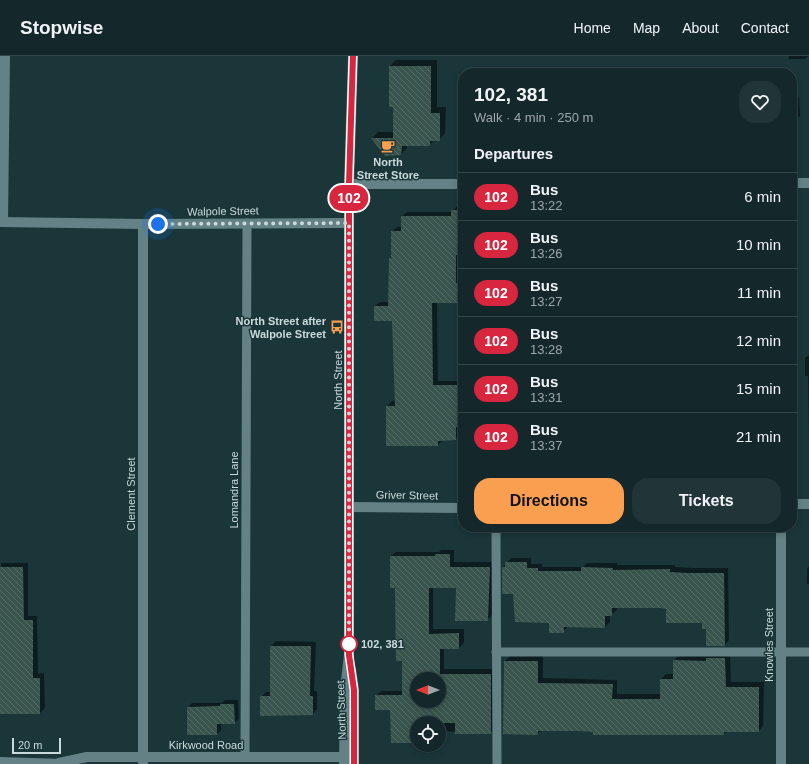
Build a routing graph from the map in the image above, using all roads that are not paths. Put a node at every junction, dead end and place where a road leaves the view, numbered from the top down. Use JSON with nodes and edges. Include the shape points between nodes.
{"nodes":[{"id":1,"x":5,"y":56,"type":"edge"},
{"id":2,"x":353,"y":56,"type":"edge"},
{"id":3,"x":797,"y":183,"type":"edge"},
{"id":4,"x":809,"y":183,"type":"edge"},
{"id":5,"x":349,"y":184,"type":"junction"},
{"id":6,"x":458,"y":184,"type":"edge"},
{"id":7,"x":2,"y":222,"type":"edge"},
{"id":8,"x":247,"y":223,"type":"junction"},
{"id":9,"x":349,"y":223,"type":"junction"},
{"id":10,"x":143,"y":224,"type":"junction"},
{"id":11,"x":797,"y":504,"type":"edge"},
{"id":12,"x":809,"y":504,"type":"edge"},
{"id":13,"x":350,"y":507,"type":"junction"},
{"id":14,"x":458,"y":508,"type":"edge"},
{"id":15,"x":496,"y":532,"type":"edge"},
{"id":16,"x":782,"y":532,"type":"edge"},
{"id":17,"x":496,"y":652,"type":"junction"},
{"id":18,"x":781,"y":652,"type":"junction"},
{"id":19,"x":809,"y":652,"type":"edge"},
{"id":20,"x":245,"y":757,"type":"junction"},
{"id":21,"x":143,"y":760,"type":"edge"},
{"id":22,"x":349,"y":760,"type":"edge"},
{"id":23,"x":0,"y":762,"type":"edge"},
{"id":24,"x":61,"y":764,"type":"edge"},
{"id":25,"x":497,"y":764,"type":"edge"},
{"id":26,"x":781,"y":764,"type":"edge"}],
"edges":[{"from":1,"to":7,"type":"street"},
{"from":2,"to":5,"type":"street","name":"North Street"},
{"from":3,"to":4,"type":"street"},
{"from":5,"to":6,"type":"street"},
{"from":5,"to":9,"type":"street","name":"North Street"},
{"from":7,"to":10,"type":"street","name":"Walpole Street"},
{"from":8,"to":9,"type":"street","name":"Walpole Street"},
{"from":8,"to":10,"type":"street","name":"Walpole Street"},
{"from":8,"to":20,"type":"lane","name":"Lomandra Lane"},
{"from":9,"to":13,"type":"street","name":"North Street"},
{"from":10,"to":21,"type":"street","name":"Clement Street"},
{"from":11,"to":12,"type":"street"},
{"from":13,"to":14,"type":"street","name":"Griver Street"},
{"from":13,"to":22,"type":"street","name":"North Street","via":[[349,655],[345,689]]},
{"from":15,"to":17,"type":"lane"},
{"from":16,"to":18,"type":"street","name":"Knowles Street"},
{"from":17,"to":18,"type":"lane"},
{"from":17,"to":25,"type":"lane"},
{"from":18,"to":19,"type":"lane"},
{"from":18,"to":26,"type":"street","name":"Knowles Street"},
{"from":20,"to":21,"type":"street","name":"Kirkwood Road"},
{"from":20,"to":22,"type":"street","name":"Kirkwood Road"},
{"from":21,"to":24,"type":"street","name":"Kirkwood Road","via":[[87,756]]},
{"from":23,"to":24,"type":"street","name":"Kirkwood Road"}]}
